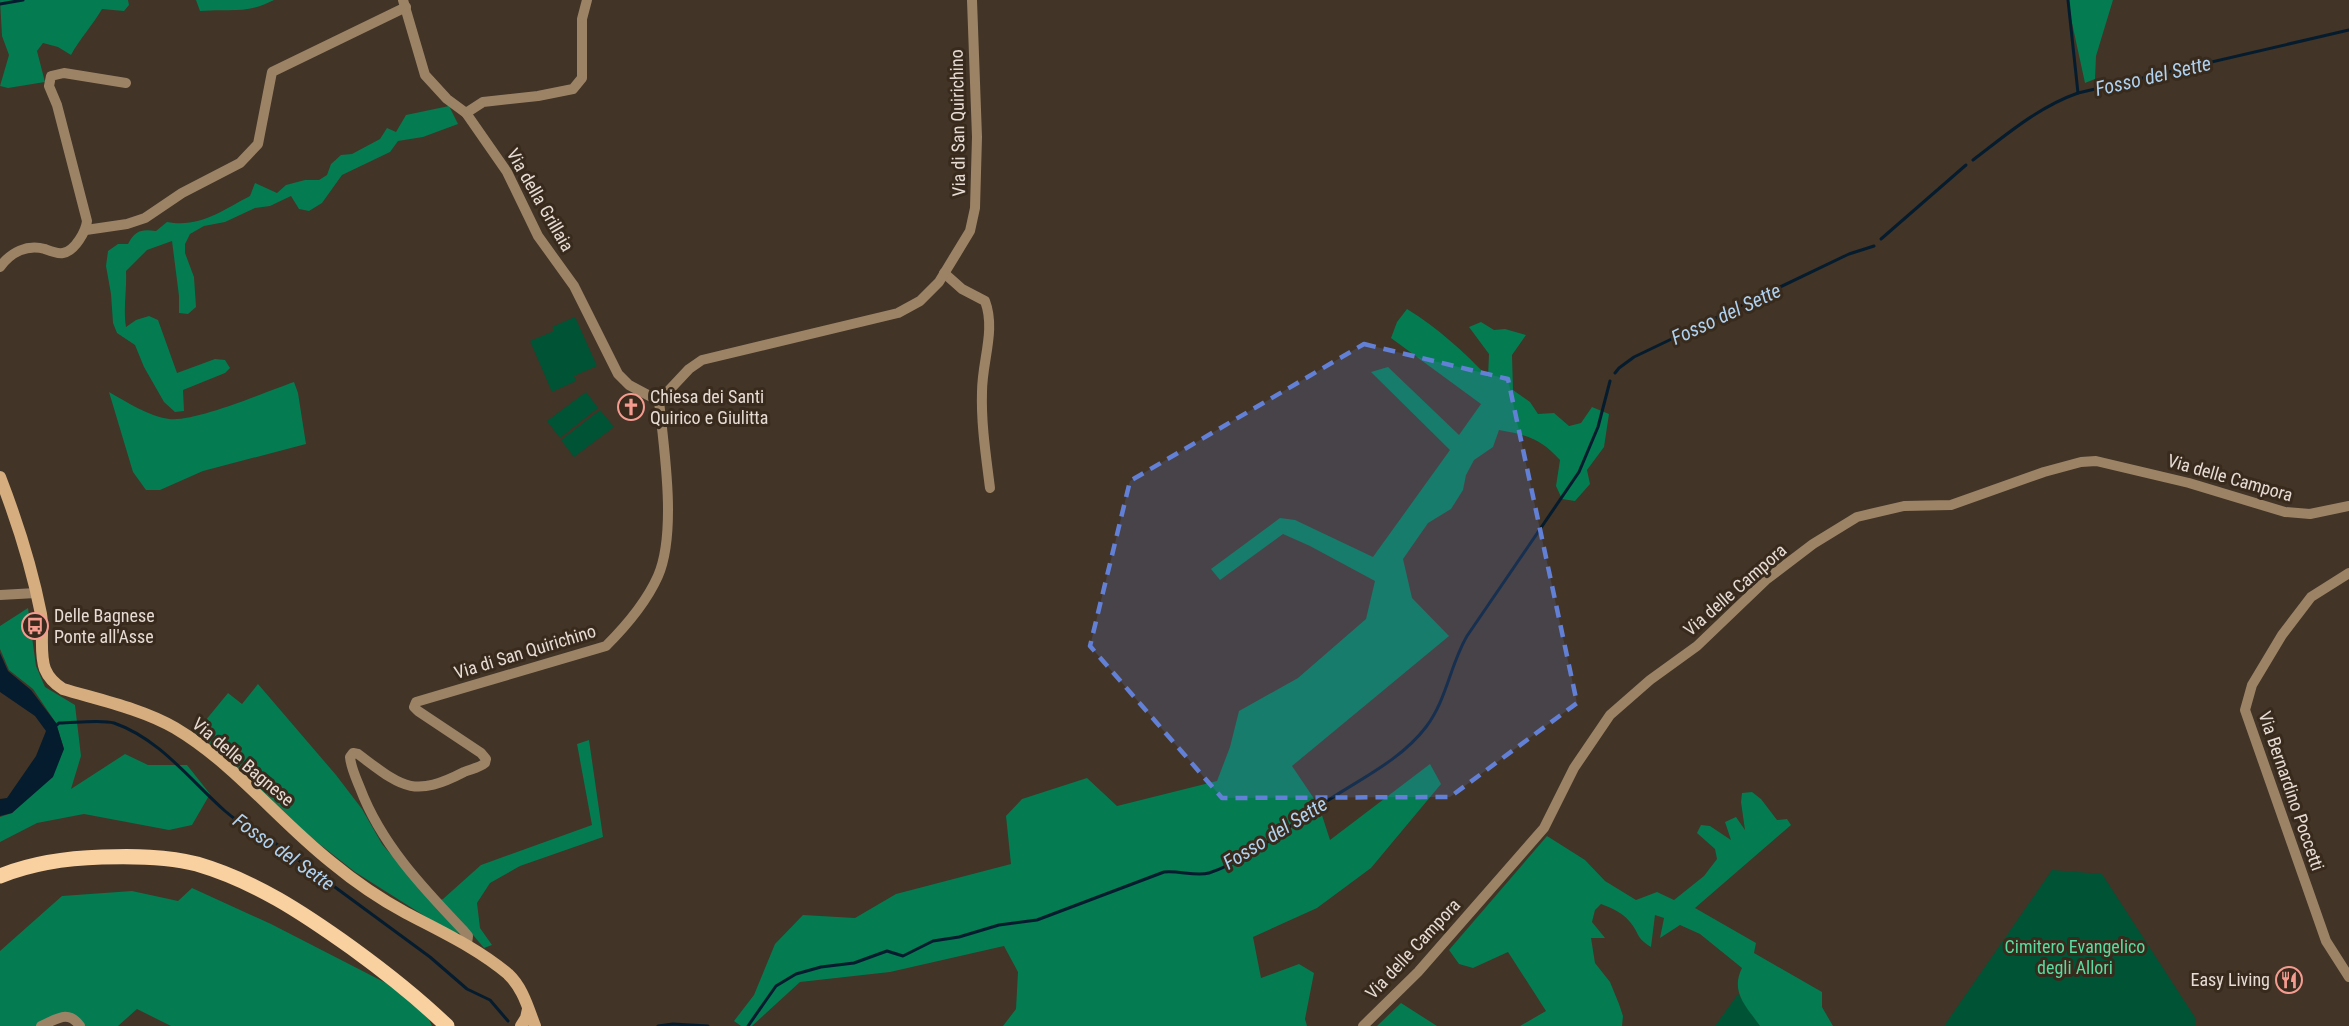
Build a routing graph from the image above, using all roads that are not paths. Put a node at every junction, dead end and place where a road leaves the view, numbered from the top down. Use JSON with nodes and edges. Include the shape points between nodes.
{"nodes":[{"id":1,"x":587,"y":0,"type":"edge"},
{"id":2,"x":972,"y":0,"type":"edge"},
{"id":3,"x":404,"y":4,"type":"edge"},
{"id":4,"x":126,"y":83,"type":"dead end"},
{"id":5,"x":466,"y":113,"type":"junction"},
{"id":6,"x":86,"y":230,"type":"junction"},
{"id":7,"x":0,"y":267,"type":"edge"},
{"id":8,"x":944,"y":273,"type":"junction"},
{"id":9,"x":659,"y":401,"type":"junction"},
{"id":10,"x":0,"y":477,"type":"edge"},
{"id":11,"x":990,"y":488,"type":"dead end"},
{"id":12,"x":2349,"y":506,"type":"edge"},
{"id":13,"x":2349,"y":573,"type":"edge"},
{"id":14,"x":36,"y":593,"type":"junction"},
{"id":15,"x":2,"y":594,"type":"edge"},
{"id":16,"x":0,"y":876,"type":"edge"},
{"id":17,"x":467,"y":944,"type":"junction"},
{"id":18,"x":2349,"y":977,"type":"edge"},
{"id":19,"x":421,"y":1001,"type":"junction"},
{"id":20,"x":528,"y":1009,"type":"junction"},
{"id":21,"x":41,"y":1026,"type":"edge"},
{"id":22,"x":80,"y":1026,"type":"edge"},
{"id":23,"x":447,"y":1026,"type":"edge"},
{"id":24,"x":460,"y":1026,"type":"edge"},
{"id":25,"x":521,"y":1026,"type":"edge"},
{"id":26,"x":535,"y":1026,"type":"edge"},
{"id":27,"x":1363,"y":1026,"type":"edge"}],
"edges":[{"from":1,"to":5,"type":"street","via":[[582,19],[582,78],[573,88],[483,102]]},
{"from":2,"to":8,"type":"street","name":"Via di San Quirichino","via":[[977,137],[975,208],[970,231]]},
{"from":3,"to":5,"type":"street","name":"Via della Grillaia","via":[[425,75]]},
{"from":3,"to":6,"type":"street","name":"Via della Grillaia","via":[[272,72],[258,144],[240,163],[182,193],[145,218]]},
{"from":4,"to":6,"type":"street","via":[[64,73],[49,80],[87,221]]},
{"from":5,"to":9,"type":"street","name":"Via della Grillaia","via":[[507,172],[538,236],[574,286],[618,374],[629,385]]},
{"from":6,"to":7,"type":"street","via":[[70,250],[63,253],[34,246],[25,248]]},
{"from":8,"to":9,"type":"street","name":"Via di San Quirichino","via":[[920,301],[898,313],[702,360]]},
{"from":8,"to":11,"type":"street","via":[[962,289],[985,301],[990,316],[982,391]]},
{"from":9,"to":17,"type":"street","name":"Via di San Quirichino","via":[[667,486],[666,543],[659,574],[641,607],[623,629],[606,646],[416,702],[414,707],[418,711],[481,753],[486,759],[481,766],[448,781],[417,788],[396,780],[358,754],[350,757],[368,809],[381,831],[420,885],[468,936]]},
{"from":10,"to":14,"type":"main road","name":"Via delle Bagnese"},
{"from":12,"to":27,"type":"street","name":"Via delle Campora","via":[[2310,514],[2285,512],[2190,483],[2096,461],[2044,472],[1951,505],[1904,506],[1857,517],[1767,579],[1697,646],[1610,715],[1574,768],[1544,828],[1418,972]]},
{"from":13,"to":18,"type":"street","name":"Via Bernardino Poccetti","via":[[2311,597],[2282,635],[2252,685],[2245,710],[2326,941]]},
{"from":14,"to":15,"type":"street"},
{"from":14,"to":17,"type":"main road","name":"Via delle Bagnese","via":[[42,618],[43,659],[54,684],[175,728],[229,770],[330,862],[404,912]]},
{"from":16,"to":19,"type":"main road","via":[[22,867],[81,858],[138,856],[195,864],[272,894]]},
{"from":17,"to":20,"type":"main road","name":"Via delle Bagnese","via":[[514,980]]},
{"from":19,"to":23,"type":"main road"},
{"from":19,"to":24,"type":"main road"},
{"from":20,"to":25,"type":"main road"},
{"from":20,"to":26,"type":"main road","name":"Via delle Bagnese"},
{"from":21,"to":22,"type":"street","via":[[65,1016]]}]}
